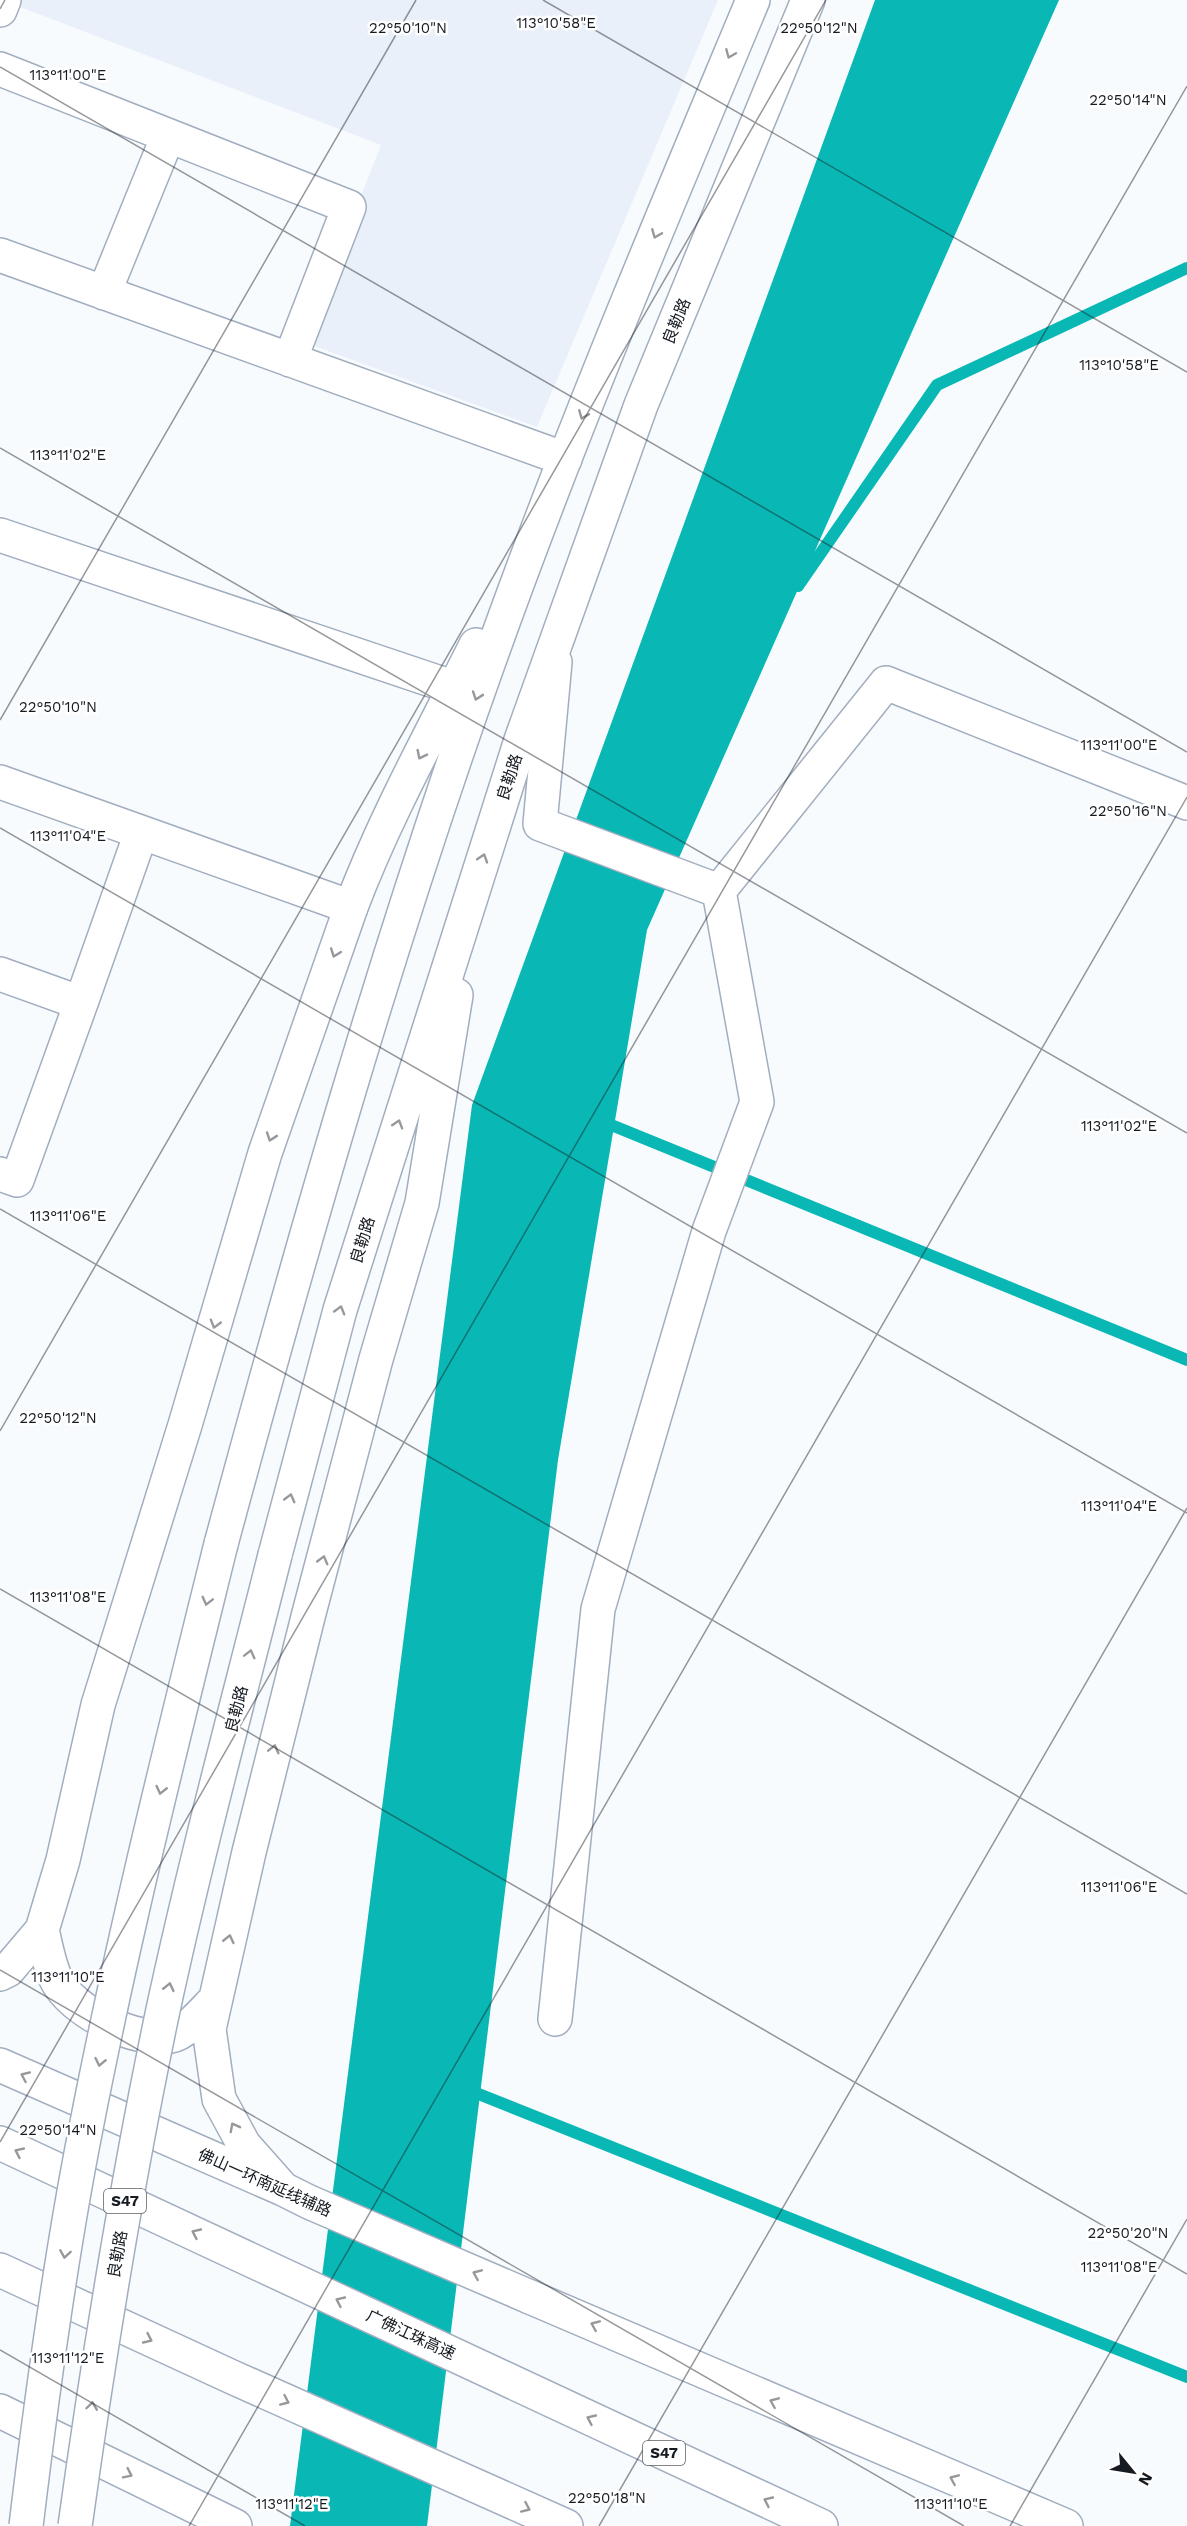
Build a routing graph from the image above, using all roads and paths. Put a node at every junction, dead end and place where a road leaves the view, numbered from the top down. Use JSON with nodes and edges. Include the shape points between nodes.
{"nodes":[{"id":1,"x":4,"y":0,"type":"edge"},
{"id":2,"x":808,"y":0,"type":"edge"},
{"id":3,"x":748,"y":1,"type":"edge"},
{"id":4,"x":0,"y":10,"type":"edge"},
{"id":5,"x":0,"y":69,"type":"edge"},
{"id":6,"x":168,"y":136,"type":"junction"},
{"id":7,"x":0,"y":255,"type":"edge"},
{"id":8,"x":104,"y":294,"type":"junction"},
{"id":9,"x":290,"y":360,"type":"junction"},
{"id":10,"x":565,"y":459,"type":"junction"},
{"id":11,"x":550,"y":496,"type":"junction"},
{"id":12,"x":0,"y":535,"type":"edge"},
{"id":13,"x":557,"y":640,"type":"junction"},
{"id":14,"x":455,"y":687,"type":"junction"},
{"id":15,"x":0,"y":782,"type":"edge"},
{"id":16,"x":1187,"y":803,"type":"edge"},
{"id":17,"x":141,"y":832,"type":"junction"},
{"id":18,"x":473,"y":890,"type":"junction"},
{"id":19,"x":719,"y":891,"type":"junction"},
{"id":20,"x":351,"y":906,"type":"junction"},
{"id":21,"x":0,"y":975,"type":"edge"},
{"id":22,"x":81,"y":1003,"type":"junction"},
{"id":23,"x":0,"y":1174,"type":"edge"},
{"id":24,"x":42,"y":1930,"type":"junction"},
{"id":25,"x":0,"y":1974,"type":"edge"},
{"id":26,"x":214,"y":2001,"type":"junction"},
{"id":27,"x":555,"y":2019,"type":"dead end"},
{"id":28,"x":0,"y":2065,"type":"edge"},
{"id":29,"x":0,"y":2143,"type":"edge"},
{"id":30,"x":296,"y":2196,"type":"junction"},
{"id":31,"x":0,"y":2270,"type":"edge"},
{"id":32,"x":0,"y":2411,"type":"edge"},
{"id":33,"x":26,"y":2526,"type":"edge"},
{"id":34,"x":75,"y":2526,"type":"edge"},
{"id":35,"x":236,"y":2526,"type":"edge"},
{"id":36,"x":566,"y":2526,"type":"edge"},
{"id":37,"x":821,"y":2526,"type":"edge"},
{"id":38,"x":1066,"y":2526,"type":"edge"}],
"edges":[{"from":1,"to":4,"type":"main road"},
{"from":2,"to":13,"type":"main road","name":"良勒路","via":[[641,405]]},
{"from":3,"to":10,"type":"main road","one_way":true},
{"from":5,"to":6,"type":"main road"},
{"from":6,"to":8,"type":"main road"},
{"from":6,"to":9,"type":"main road","via":[[349,207]]},
{"from":7,"to":8,"type":"main road"},
{"from":8,"to":9,"type":"main road"},
{"from":9,"to":10,"type":"main road"},
{"from":10,"to":11,"type":"main road"},
{"from":11,"to":14,"type":"main road"},
{"from":11,"to":33,"type":"main road","one_way":true,"bridge":true,"via":[[423,852],[280,1327],[221,1544],[124,1943],[85,2130]]},
{"from":12,"to":14,"type":"main road"},
{"from":18,"to":13,"type":"main road","name":"良勒路","one_way":true},
{"from":13,"to":19,"type":"main road","via":[[540,824]]},
{"from":14,"to":20,"type":"main road","one_way":true},
{"from":15,"to":17,"type":"main road"},
{"from":16,"to":19,"type":"main road","via":[[886,683]]},
{"from":17,"to":20,"type":"main road"},
{"from":17,"to":22,"type":"main road"},
{"from":26,"to":18,"type":"main road","one_way":true,"via":[[312,1601],[422,1203]]},
{"from":34,"to":18,"type":"main road","name":"良勒路","one_way":true,"bridge":true,"via":[[117,2256],[164,2008],[207,1823],[340,1310]]},
{"from":19,"to":27,"type":"main road","via":[[757,1102],[709,1231],[598,1609]]},
{"from":20,"to":24,"type":"main road","one_way":true,"via":[[265,1153],[186,1425],[98,1705],[63,1860]]},
{"from":21,"to":22,"type":"main road"},
{"from":22,"to":23,"type":"main road","via":[[17,1180]]},
{"from":24,"to":25,"type":"main road","via":[[8,1970]]},
{"from":24,"to":26,"type":"main road","via":[[57,1980],[77,2005],[121,2030],[173,2036]]},
{"from":30,"to":26,"type":"main road","one_way":true,"via":[[244,2145],[219,2099],[209,2029]]},
{"from":30,"to":28,"type":"main road","name":"佛山一环南延线辅路","one_way":true},
{"from":37,"to":29,"type":"main road","name":"广佛江珠高速","number":"S47","one_way":true},
{"from":38,"to":30,"type":"main road","name":"佛山一环南延线辅路","one_way":true},
{"from":31,"to":36,"type":"main road","one_way":true},
{"from":32,"to":35,"type":"main road","one_way":true}]}
